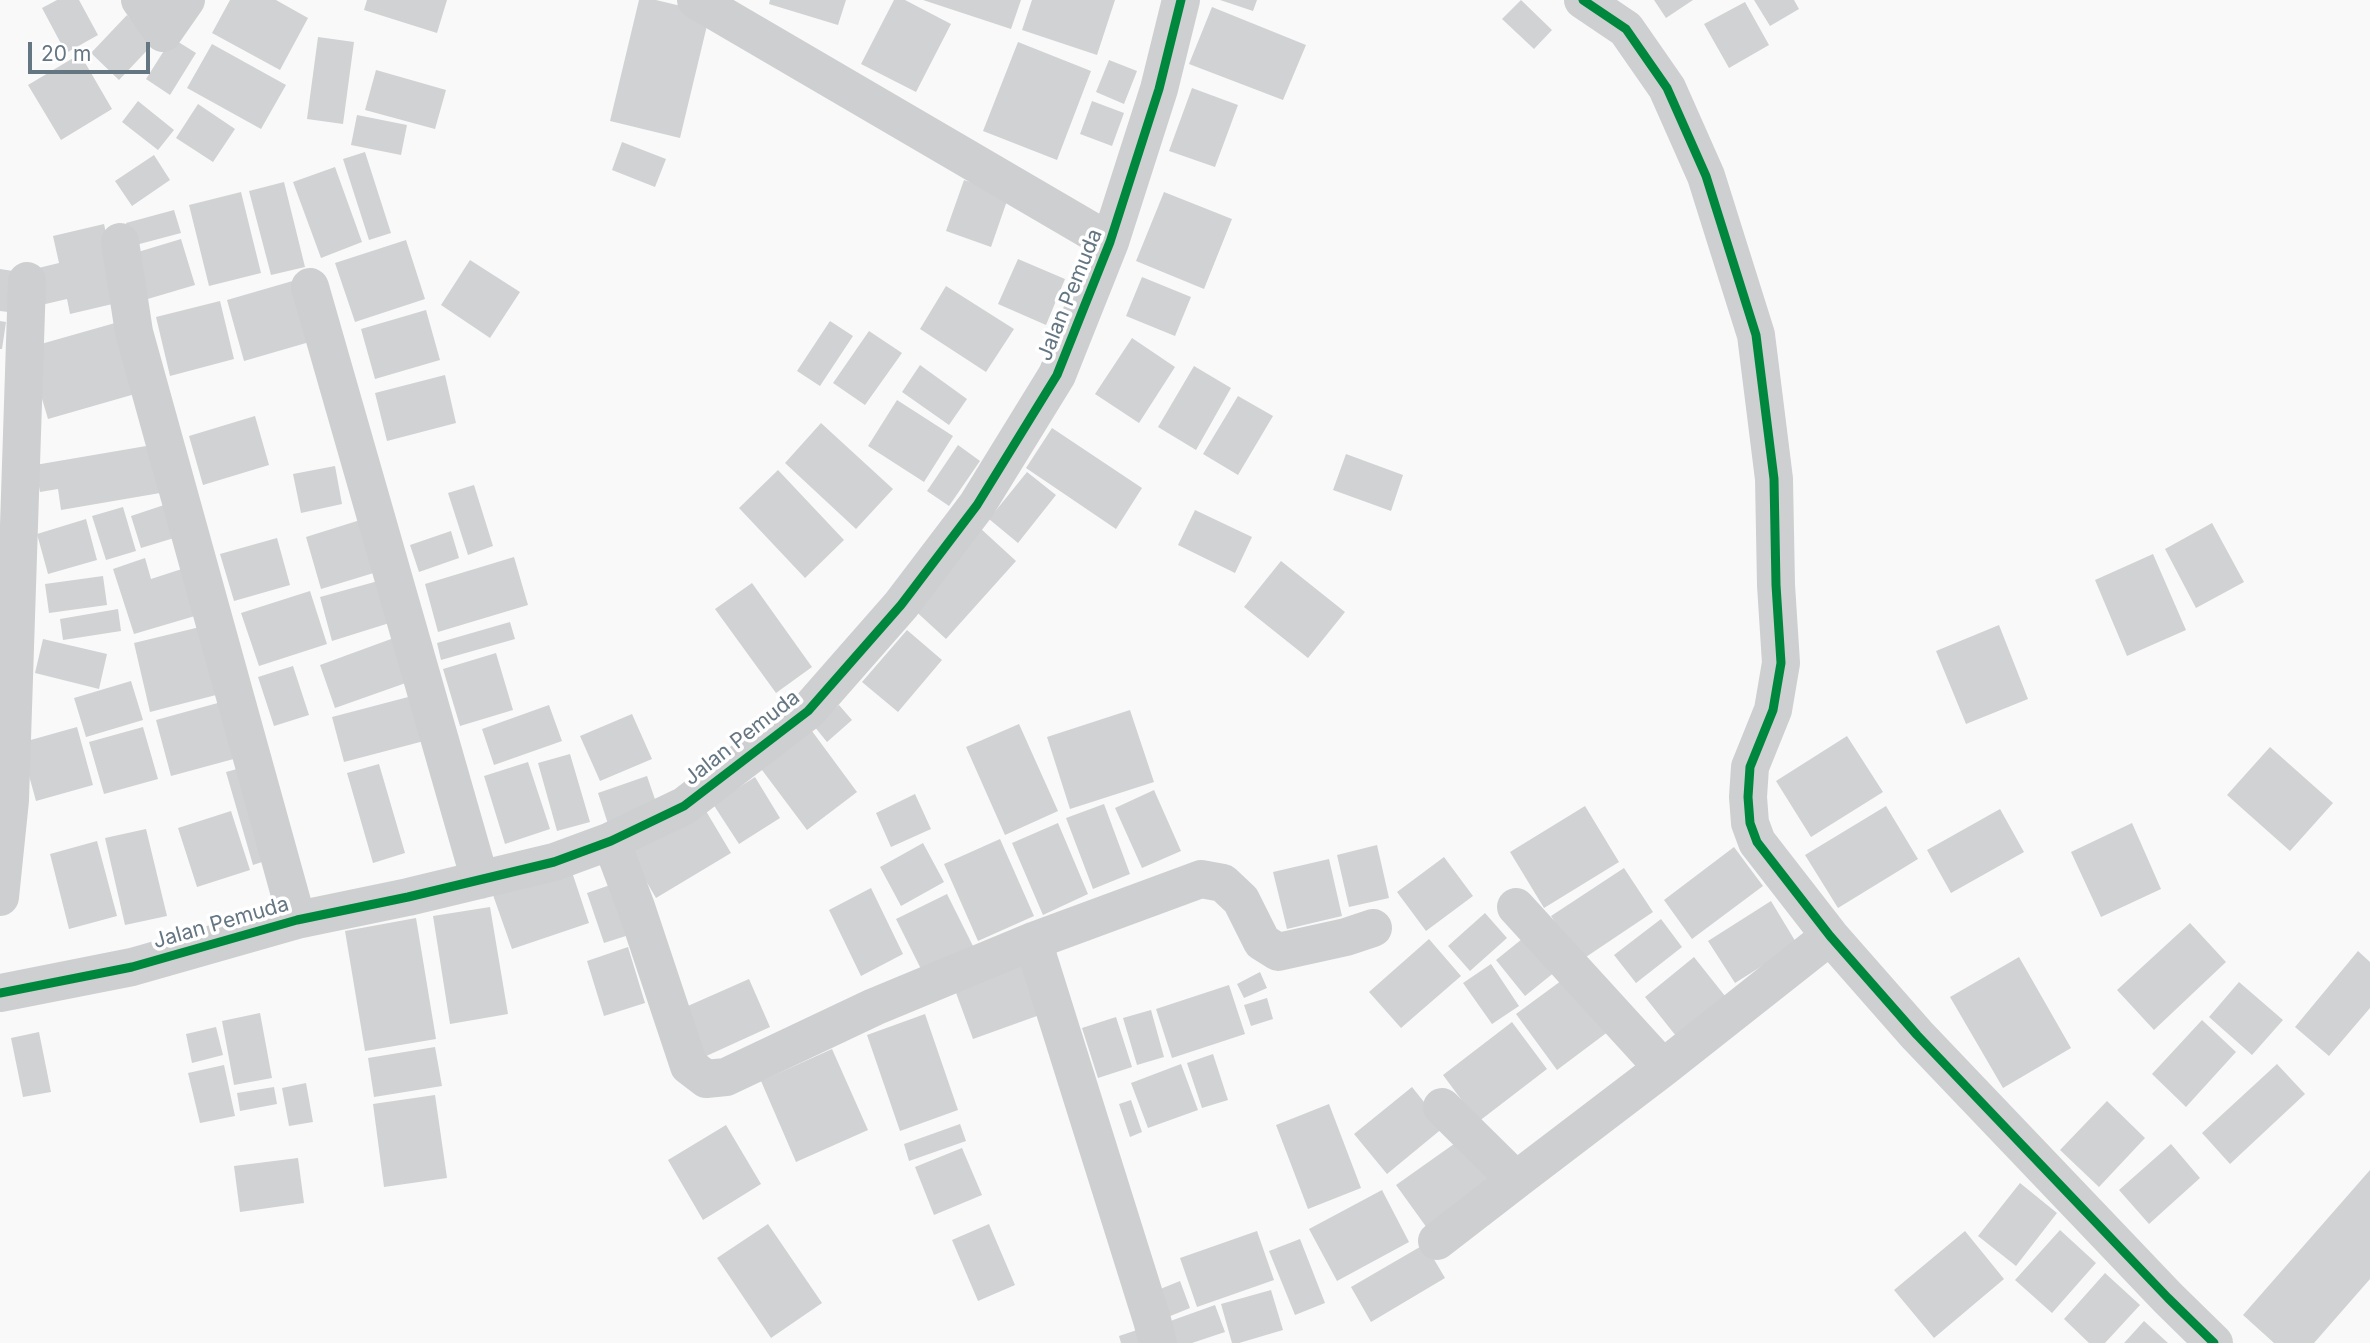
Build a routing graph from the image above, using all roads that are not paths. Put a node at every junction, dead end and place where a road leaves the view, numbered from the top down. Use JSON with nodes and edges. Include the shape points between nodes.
{"nodes":[{"id":1,"x":140,"y":0,"type":"edge"},
{"id":2,"x":186,"y":0,"type":"edge"},
{"id":3,"x":696,"y":0,"type":"edge"},
{"id":4,"x":1181,"y":0,"type":"edge"},
{"id":5,"x":1583,"y":0,"type":"edge"},
{"id":6,"x":120,"y":242,"type":"dead end"},
{"id":7,"x":1110,"y":242,"type":"junction"},
{"id":8,"x":27,"y":281,"type":"dead end"},
{"id":9,"x":310,"y":288,"type":"dead end"},
{"id":10,"x":611,"y":841,"type":"junction"},
{"id":11,"x":480,"y":880,"type":"junction"},
{"id":12,"x":0,"y":897,"type":"edge"},
{"id":13,"x":1516,"y":907,"type":"dead end"},
{"id":14,"x":297,"y":920,"type":"junction"},
{"id":15,"x":1373,"y":928,"type":"dead end"},
{"id":16,"x":1830,"y":936,"type":"junction"},
{"id":17,"x":1033,"y":941,"type":"junction"},
{"id":18,"x":0,"y":992,"type":"edge"},
{"id":19,"x":1663,"y":1068,"type":"junction"},
{"id":20,"x":1442,"y":1107,"type":"dead end"},
{"id":21,"x":1516,"y":1180,"type":"junction"},
{"id":22,"x":1437,"y":1241,"type":"dead end"},
{"id":23,"x":1157,"y":1343,"type":"edge"},
{"id":24,"x":2214,"y":1343,"type":"edge"}],
"edges":[{"from":1,"to":2,"type":"street","via":[[163,33]]},
{"from":3,"to":7,"type":"street"},
{"from":4,"to":7,"type":"street","name":"Jalan Pemuda","via":[[1160,89]]},
{"from":5,"to":16,"type":"street","via":[[1626,29],[1667,88],[1706,176],[1756,335],[1774,479],[1781,663],[1773,710],[1750,767],[1750,823],[1758,842]]},
{"from":6,"to":14,"type":"street","via":[[134,332]]},
{"from":7,"to":10,"type":"street","name":"Jalan Pemuda","via":[[1057,375],[977,505],[901,605],[808,711],[684,806]]},
{"from":8,"to":12,"type":"street","via":[[10,800]]},
{"from":9,"to":11,"type":"street"},
{"from":10,"to":11,"type":"street","name":"Jalan Pemuda","via":[[554,862]]},
{"from":10,"to":17,"type":"street","via":[[689,1066],[706,1079],[726,1077],[874,1007]]},
{"from":11,"to":14,"type":"street","name":"Jalan Pemuda"},
{"from":13,"to":19,"type":"street"},
{"from":14,"to":18,"type":"street","name":"Jalan Pemuda","via":[[131,967]]},
{"from":15,"to":17,"type":"street","via":[[1278,952],[1262,942],[1241,900],[1223,883],[1201,879]]},
{"from":16,"to":19,"type":"street"},
{"from":16,"to":24,"type":"street","via":[[1917,1035]]},
{"from":17,"to":23,"type":"street"},
{"from":19,"to":21,"type":"street"},
{"from":20,"to":21,"type":"street"},
{"from":21,"to":22,"type":"street"}]}
